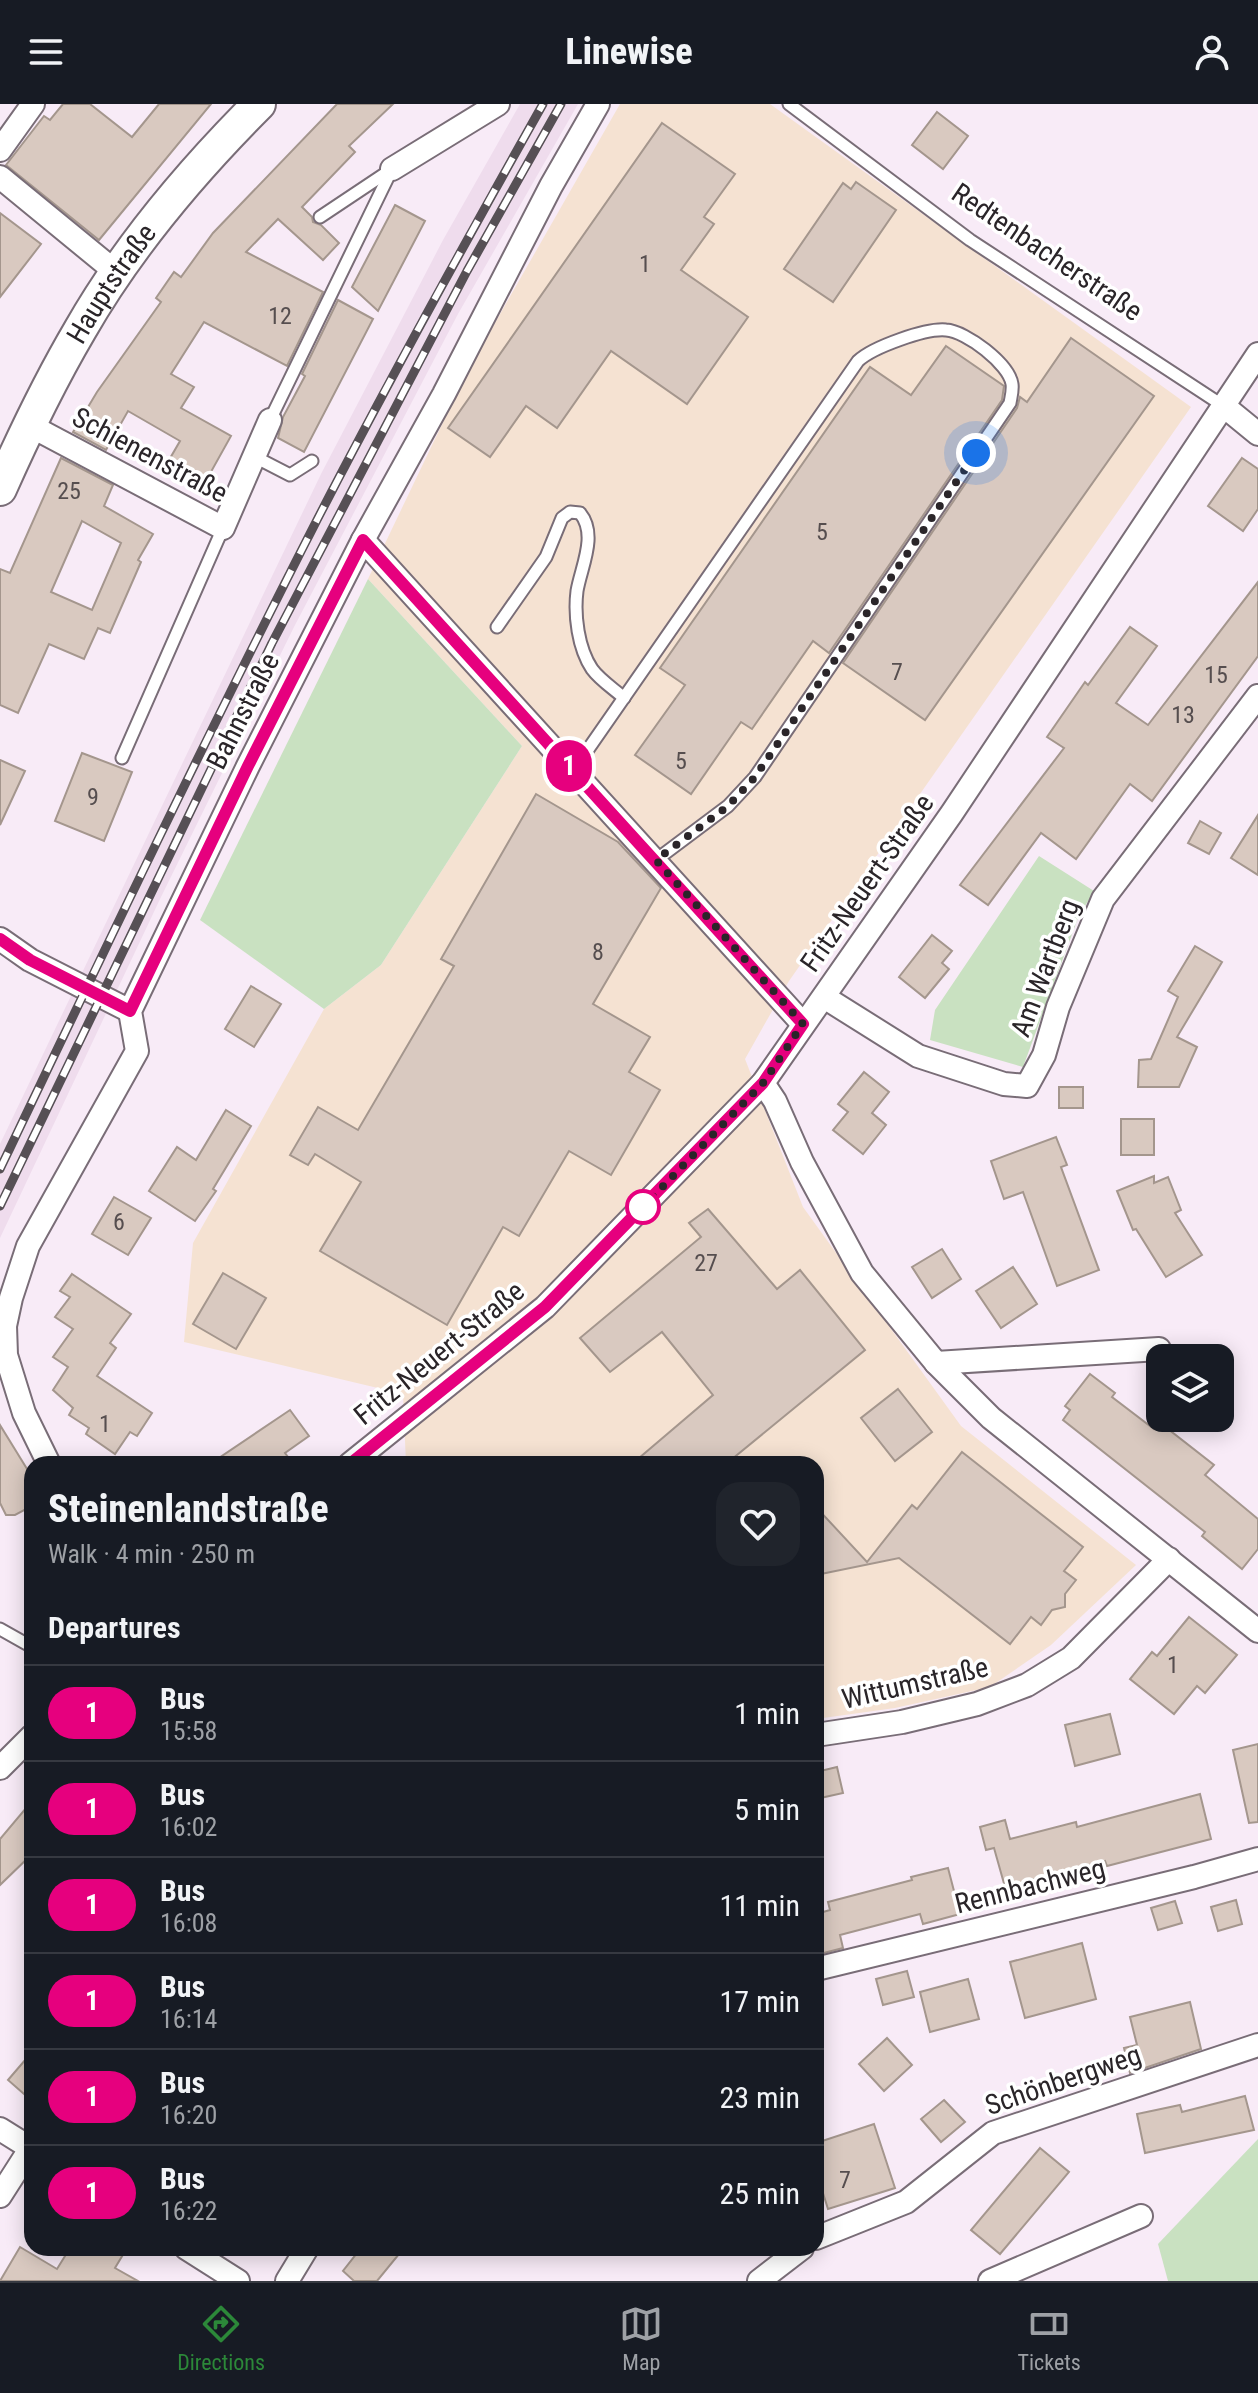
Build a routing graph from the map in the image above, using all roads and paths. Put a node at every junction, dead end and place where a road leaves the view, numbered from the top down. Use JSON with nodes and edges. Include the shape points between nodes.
{"nodes":[{"id":1,"x":33,"y":104,"type":"edge"},
{"id":2,"x":259,"y":104,"type":"edge"},
{"id":3,"x":498,"y":104,"type":"edge"},
{"id":4,"x":598,"y":104,"type":"edge"},
{"id":5,"x":789,"y":104,"type":"edge"},
{"id":6,"x":0,"y":150,"type":"edge"},
{"id":7,"x":392,"y":169,"type":"junction"},
{"id":8,"x":0,"y":177,"type":"edge"},
{"id":9,"x":320,"y":217,"type":"dead end"},
{"id":10,"x":117,"y":273,"type":"junction"},
{"id":11,"x":1258,"y":354,"type":"edge"},
{"id":12,"x":1225,"y":407,"type":"junction"},
{"id":13,"x":270,"y":420,"type":"joint"},
{"id":14,"x":29,"y":425,"type":"junction"},
{"id":15,"x":1258,"y":434,"type":"edge"},
{"id":16,"x":255,"y":457,"type":"junction"},
{"id":17,"x":312,"y":461,"type":"dead end"},
{"id":18,"x":0,"y":489,"type":"edge"},
{"id":19,"x":223,"y":528,"type":"junction"},
{"id":20,"x":363,"y":540,"type":"junction"},
{"id":21,"x":497,"y":627,"type":"dead end"},
{"id":22,"x":1258,"y":696,"type":"edge"},
{"id":23,"x":624,"y":698,"type":"junction"},
{"id":24,"x":122,"y":758,"type":"dead end"},
{"id":25,"x":573,"y":771,"type":"junction"},
{"id":26,"x":656,"y":860,"type":"junction"},
{"id":27,"x":0,"y":939,"type":"edge"},
{"id":28,"x":824,"y":997,"type":"junction"},
{"id":29,"x":130,"y":1011,"type":"junction"},
{"id":30,"x":803,"y":1024,"type":"junction"},
{"id":31,"x":763,"y":1083,"type":"junction"},
{"id":32,"x":1146,"y":1350,"type":"edge"},
{"id":33,"x":3,"y":1358,"type":"edge"},
{"id":34,"x":936,"y":1363,"type":"junction"},
{"id":35,"x":45,"y":1456,"type":"edge"},
{"id":36,"x":360,"y":1456,"type":"edge"},
{"id":37,"x":1169,"y":1559,"type":"junction"},
{"id":38,"x":0,"y":1629,"type":"edge"},
{"id":39,"x":1258,"y":1631,"type":"edge"},
{"id":40,"x":24,"y":1642,"type":"edge"},
{"id":41,"x":824,"y":1734,"type":"edge"},
{"id":42,"x":24,"y":1744,"type":"edge"},
{"id":43,"x":0,"y":1768,"type":"edge"},
{"id":44,"x":1258,"y":1859,"type":"edge"},
{"id":45,"x":824,"y":1967,"type":"edge"},
{"id":46,"x":1258,"y":2045,"type":"edge"},
{"id":47,"x":0,"y":2129,"type":"edge"},
{"id":48,"x":24,"y":2143,"type":"edge"},
{"id":49,"x":24,"y":2160,"type":"edge"},
{"id":50,"x":0,"y":2196,"type":"edge"},
{"id":51,"x":1141,"y":2216,"type":"dead end"},
{"id":52,"x":824,"y":2235,"type":"edge"},
{"id":53,"x":199,"y":2256,"type":"edge"},
{"id":54,"x":302,"y":2256,"type":"edge"},
{"id":55,"x":792,"y":2256,"type":"edge"},
{"id":56,"x":238,"y":2281,"type":"edge"},
{"id":57,"x":287,"y":2281,"type":"edge"},
{"id":58,"x":759,"y":2281,"type":"edge"},
{"id":59,"x":990,"y":2281,"type":"edge"}],
"edges":[{"from":1,"to":6,"type":"street"},
{"from":2,"to":10,"type":"street","name":"Hauptstraße","via":[[180,188]]},
{"from":3,"to":7,"type":"street"},
{"from":4,"to":20,"type":"street","name":"Bahnstraße"},
{"from":5,"to":12,"type":"lane","name":"Redtenbacherstraße","via":[[970,240]]},
{"from":7,"to":9,"type":"lane"},
{"from":7,"to":13,"type":"lane"},
{"from":8,"to":10,"type":"street"},
{"from":10,"to":14,"type":"street","name":"Hauptstraße"},
{"from":11,"to":12,"type":"street"},
{"from":12,"to":15,"type":"street"},
{"from":12,"to":28,"type":"street","name":"Fritz-Neuert-Straße"},
{"from":13,"to":16,"type":"street","name":"Schienenstraße"},
{"from":14,"to":18,"type":"street","name":"Hauptstraße"},
{"from":14,"to":19,"type":"street","name":"Schienenstraße"},
{"from":16,"to":17,"type":"lane","via":[[290,475]]},
{"from":16,"to":19,"type":"street","name":"Schienenstraße"},
{"from":19,"to":24,"type":"lane"},
{"from":20,"to":25,"type":"street"},
{"from":20,"to":29,"type":"street","name":"Bahnstraße"},
{"from":21,"to":23,"type":"lane","via":[[546,557],[562,518],[580,513],[587,547],[577,590],[580,643],[594,672]]},
{"from":22,"to":28,"type":"street","name":"Am Wartberg","via":[[1103,899],[1044,1055],[1027,1086],[1004,1084],[918,1056]]},
{"from":23,"to":25,"type":"lane"},
{"from":23,"to":26,"type":"lane","via":[[867,352],[948,329],[1006,370],[1013,385],[1010,403],[755,777],[728,806]]},
{"from":25,"to":26,"type":"street"},
{"from":26,"to":30,"type":"street"},
{"from":27,"to":29,"type":"street"},
{"from":28,"to":30,"type":"street","name":"Fritz-Neuert-Straße"},
{"from":29,"to":33,"type":"street","via":[[137,1051],[28,1246],[11,1298]]},
{"from":30,"to":31,"type":"street","name":"Fritz-Neuert-Straße"},
{"from":31,"to":34,"type":"street","via":[[862,1273]]},
{"from":31,"to":36,"type":"street","name":"Fritz-Neuert-Straße","via":[[545,1307]]},
{"from":32,"to":34,"type":"street"},
{"from":33,"to":35,"type":"street"},
{"from":34,"to":37,"type":"street","via":[[991,1418]]},
{"from":37,"to":39,"type":"street"},
{"from":37,"to":41,"type":"street","name":"Wittumstraße","via":[[1071,1658],[1027,1685],[977,1704]]},
{"from":38,"to":40,"type":"lane"},
{"from":42,"to":43,"type":"street"},
{"from":44,"to":45,"type":"street","name":"Rennbachweg"},
{"from":46,"to":52,"type":"street","name":"Schönbergweg","via":[[993,2133],[906,2202]]},
{"from":47,"to":48,"type":"street"},
{"from":49,"to":50,"type":"street"},
{"from":51,"to":59,"type":"street"},
{"from":53,"to":56,"type":"street"},
{"from":54,"to":57,"type":"street"},
{"from":55,"to":58,"type":"street"}]}
